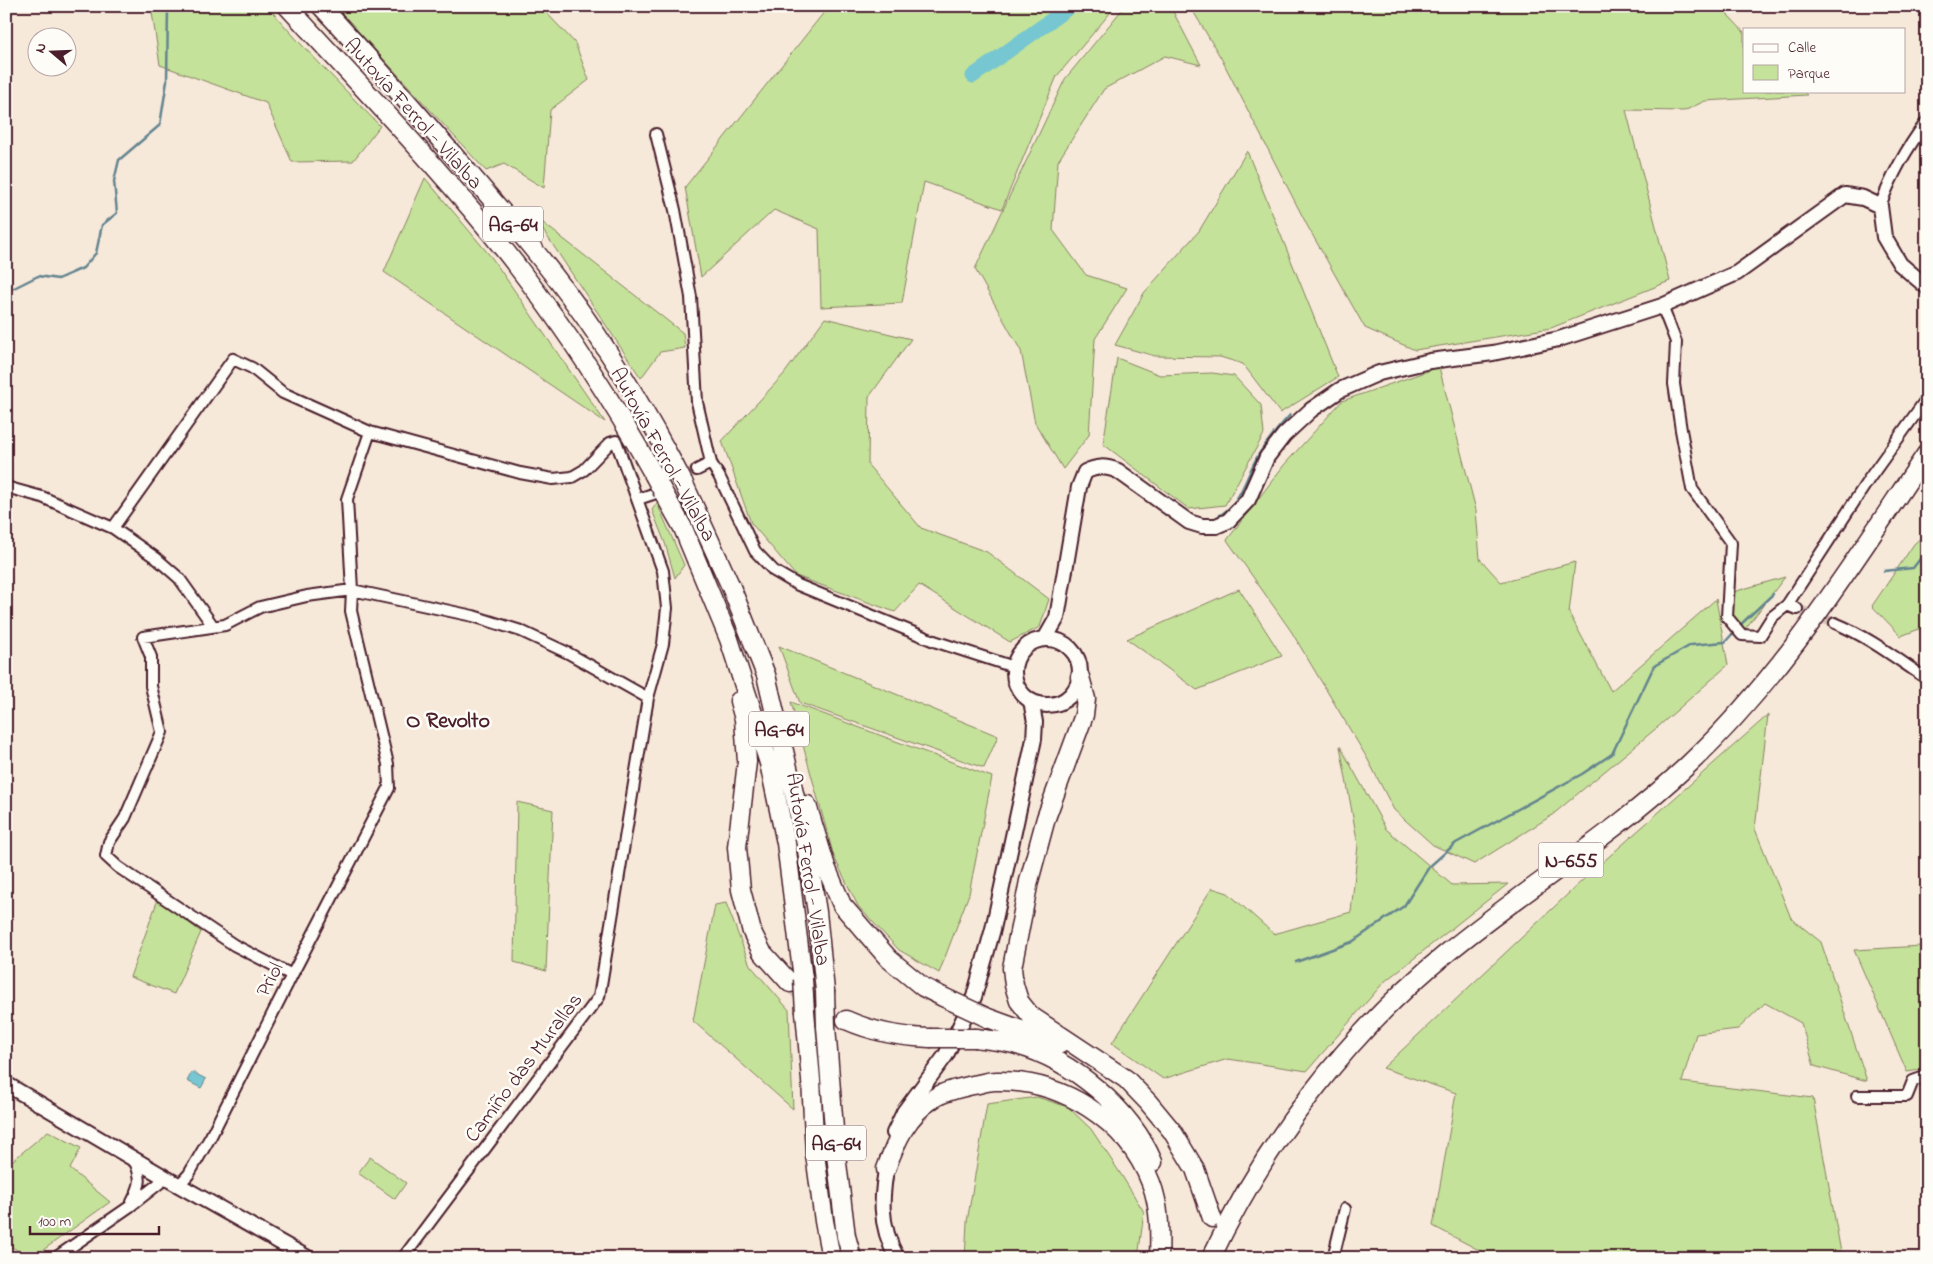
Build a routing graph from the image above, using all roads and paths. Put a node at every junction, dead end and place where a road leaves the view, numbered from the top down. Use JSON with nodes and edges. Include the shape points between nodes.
{"nodes":[{"id":1,"x":287,"y":6,"type":"edge"},
{"id":2,"x":321,"y":6,"type":"edge"},
{"id":3,"x":1927,"y":121,"type":"edge"},
{"id":4,"x":656,"y":134,"type":"dead end"},
{"id":5,"x":1880,"y":206,"type":"junction"},
{"id":6,"x":1927,"y":287,"type":"edge"},
{"id":7,"x":1662,"y":306,"type":"junction"},
{"id":8,"x":1927,"y":398,"type":"edge"},
{"id":9,"x":370,"y":432,"type":"junction"},
{"id":10,"x":1927,"y":453,"type":"edge"},
{"id":11,"x":711,"y":463,"type":"junction"},
{"id":12,"x":697,"y":470,"type":"tunnel mouth"},
{"id":13,"x":6,"y":487,"type":"edge"},
{"id":14,"x":658,"y":493,"type":"junction"},
{"id":15,"x":638,"y":499,"type":"junction"},
{"id":16,"x":113,"y":528,"type":"junction"},
{"id":17,"x":352,"y":590,"type":"junction"},
{"id":18,"x":1057,"y":618,"type":"junction"},
{"id":19,"x":1835,"y":623,"type":"tunnel mouth"},
{"id":20,"x":212,"y":626,"type":"junction"},
{"id":21,"x":730,"y":639,"type":"junction"},
{"id":22,"x":1045,"y":639,"type":"junction"},
{"id":23,"x":1066,"y":645,"type":"junction"},
{"id":24,"x":1014,"y":667,"type":"junction"},
{"id":25,"x":1080,"y":677,"type":"junction"},
{"id":26,"x":1927,"y":679,"type":"edge"},
{"id":27,"x":648,"y":698,"type":"junction"},
{"id":28,"x":1030,"y":701,"type":"junction"},
{"id":29,"x":1053,"y":705,"type":"junction"},
{"id":30,"x":779,"y":730,"type":"junction"},
{"id":31,"x":1034,"y":739,"type":"junction"},
{"id":32,"x":292,"y":975,"type":"junction"},
{"id":33,"x":797,"y":981,"type":"junction"},
{"id":34,"x":846,"y":1020,"type":"tunnel mouth"},
{"id":35,"x":1110,"y":1067,"type":"junction"},
{"id":36,"x":1927,"y":1076,"type":"edge"},
{"id":37,"x":6,"y":1084,"type":"edge"},
{"id":38,"x":1857,"y":1096,"type":"dead end"},
{"id":39,"x":134,"y":1159,"type":"junction"},
{"id":40,"x":886,"y":1169,"type":"junction"},
{"id":41,"x":162,"y":1175,"type":"junction"},
{"id":42,"x":179,"y":1185,"type":"junction"},
{"id":43,"x":139,"y":1190,"type":"junction"},
{"id":44,"x":129,"y":1207,"type":"junction"},
{"id":45,"x":1346,"y":1209,"type":"dead end"},
{"id":46,"x":1212,"y":1218,"type":"dead end"},
{"id":47,"x":55,"y":1258,"type":"edge"},
{"id":48,"x":308,"y":1258,"type":"edge"},
{"id":49,"x":403,"y":1258,"type":"edge"},
{"id":50,"x":831,"y":1258,"type":"edge"},
{"id":51,"x":852,"y":1258,"type":"edge"},
{"id":52,"x":897,"y":1258,"type":"edge"},
{"id":53,"x":1159,"y":1258,"type":"edge"},
{"id":54,"x":1164,"y":1258,"type":"edge"},
{"id":55,"x":1211,"y":1258,"type":"edge"},
{"id":56,"x":1333,"y":1258,"type":"edge"}],
"edges":[{"from":1,"to":14,"type":"highway","name":"Autovía Ferrol - Vilalba","number":"AG-64","bridge":true,"via":[[446,180],[520,270],[578,349],[620,414],[654,475]]},
{"from":2,"to":30,"type":"highway","name":"Autovía Ferrol - Vilalba","number":"AG-64","bridge":true,"via":[[504,213],[561,285],[644,408],[731,587],[766,675]]},
{"from":3,"to":5,"type":"street","via":[[1906,150]]},
{"from":4,"to":11,"type":"street","via":[[675,210],[691,297],[697,402]]},
{"from":5,"to":6,"type":"street","via":[[1884,237],[1900,264]]},
{"from":5,"to":7,"type":"street","via":[[1863,198],[1845,195],[1738,273]]},
{"from":7,"to":8,"type":"street","via":[[1676,342],[1674,384],[1692,489],[1731,543],[1727,617],[1742,636],[1760,636],[1772,617],[1792,607],[1869,479]]},
{"from":7,"to":18,"type":"street","via":[[1559,339],[1493,353],[1430,361],[1379,374],[1340,390],[1311,410],[1284,435],[1267,457],[1248,500],[1228,521],[1216,526],[1189,522],[1118,471],[1106,466],[1094,467],[1085,472],[1079,487]]},
{"from":9,"to":15,"type":"street","name":"Camiño das Murallas","via":[[553,479],[572,477],[584,470],[610,443],[616,441]]},
{"from":9,"to":16,"type":"street","via":[[283,393],[252,368],[233,359]]},
{"from":9,"to":17,"type":"street","via":[[347,499]]},
{"from":10,"to":55,"type":"highway","number":"N-655","via":[[1781,665],[1712,743],[1625,820],[1443,956],[1349,1048],[1264,1162]]},
{"from":11,"to":12,"type":"street"},
{"from":11,"to":24,"type":"street","via":[[754,551],[774,571],[798,585],[925,637]]},
{"from":13,"to":16,"type":"street","via":[[42,497]]},
{"from":14,"to":15,"type":"street"},
{"from":14,"to":21,"type":"highway","name":"Autovía Ferrol - Vilalba","number":"AG-64","via":[[683,528]]},
{"from":15,"to":27,"type":"street","name":"Camiño das Murallas","via":[[663,571],[667,608],[663,644]]},
{"from":16,"to":20,"type":"street","via":[[179,578]]},
{"from":17,"to":20,"type":"street","via":[[260,607],[226,625]]},
{"from":17,"to":27,"type":"street","via":[[473,616],[521,631]]},
{"from":17,"to":32,"type":"street","name":"Priol","via":[[351,611],[388,764],[389,788]]},
{"from":18,"to":22,"type":"street"},
{"from":18,"to":23,"type":"street"},
{"from":19,"to":26,"type":"street","via":[[1880,647]]},
{"from":20,"to":32,"type":"street","via":[[144,637],[151,657],[151,686],[162,732],[126,818],[109,842],[106,856],[234,945]]},
{"from":21,"to":33,"type":"highway","name":"Autovía Ferrol - Vilalba","number":"AG-64","via":[[769,763],[786,843]]},
{"from":21,"to":33,"type":"highway","via":[[732,674],[744,719],[747,762],[737,847],[741,890],[752,932],[762,952]]},
{"from":22,"to":23,"type":"street"},
{"from":22,"to":24,"type":"street","via":[[1025,648]]},
{"from":23,"to":25,"type":"street","via":[[1079,663]]},
{"from":24,"to":28,"type":"street","via":[[1017,686]]},
{"from":25,"to":29,"type":"street","via":[[1071,696]]},
{"from":25,"to":35,"type":"highway","via":[[1086,699],[1084,715],[1046,818],[1029,881],[1012,968],[1020,1001],[1031,1016]]},
{"from":27,"to":49,"type":"street","name":"Camiño das Murallas","via":[[599,997]]},
{"from":28,"to":29,"type":"street"},
{"from":28,"to":31,"type":"street","via":[[1035,722]]},
{"from":29,"to":31,"type":"street"},
{"from":30,"to":35,"type":"highway","bridge":true,"via":[[842,905],[889,959],[923,987],[943,997]]},
{"from":30,"to":51,"type":"highway","name":"Autovía Ferrol - Vilalba","number":"AG-64","bridge":true,"via":[[806,844],[817,912],[838,1173]]},
{"from":31,"to":40,"type":"street","via":[[993,929],[974,997],[946,1055],[904,1112],[892,1137]]},
{"from":32,"to":42,"type":"street","name":"Priol","via":[[211,1136]]},
{"from":33,"to":50,"type":"highway","name":"Autovía Ferrol - Vilalba","number":"AG-64","bridge":true,"via":[[805,1012],[814,1154]]},
{"from":34,"to":54,"type":"highway","bridge":true,"via":[[891,1035],[976,1038],[1017,1045],[1047,1056],[1088,1082],[1124,1116],[1151,1159],[1161,1183],[1167,1232]]},
{"from":35,"to":46,"type":"highway","via":[[1126,1079],[1172,1131],[1195,1170]]},
{"from":36,"to":38,"type":"street","via":[[1913,1081],[1907,1096]]},
{"from":37,"to":39,"type":"street"},
{"from":39,"to":41,"type":"street"},
{"from":39,"to":43,"type":"street","via":[[141,1178]]},
{"from":40,"to":52,"type":"street","via":[[881,1209]]},
{"from":40,"to":53,"type":"highway","via":[[907,1123],[934,1098],[955,1089],[994,1081],[1020,1082],[1051,1089],[1077,1100],[1108,1122],[1122,1135],[1141,1163],[1157,1205]]},
{"from":41,"to":42,"type":"street"},
{"from":41,"to":43,"type":"street","via":[[147,1178]]},
{"from":41,"to":44,"type":"street"},
{"from":42,"to":48,"type":"street"},
{"from":43,"to":44,"type":"street"},
{"from":44,"to":47,"type":"street"},
{"from":45,"to":56,"type":"street"}]}
